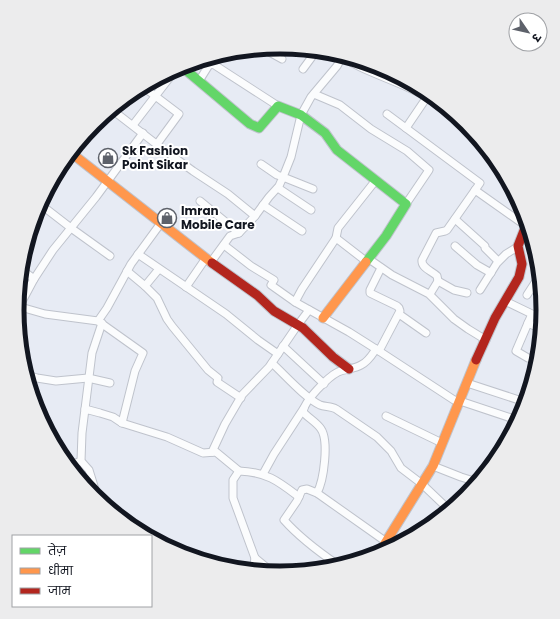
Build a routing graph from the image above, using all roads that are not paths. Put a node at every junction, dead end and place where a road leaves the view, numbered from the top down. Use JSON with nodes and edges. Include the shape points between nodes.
{"nodes":[{"id":1,"x":273,"y":54,"type":"edge"},
{"id":2,"x":313,"y":56,"type":"edge"},
{"id":3,"x":282,"y":59,"type":"dead end"},
{"id":4,"x":339,"y":60,"type":"edge"},
{"id":5,"x":303,"y":69,"type":"dead end"},
{"id":6,"x":187,"y":71,"type":"edge"},
{"id":7,"x":168,"y":80,"type":"edge"},
{"id":8,"x":199,"y":81,"type":"junction"},
{"id":9,"x":148,"y":91,"type":"edge"},
{"id":10,"x":314,"y":94,"type":"junction"},
{"id":11,"x":155,"y":96,"type":"junction"},
{"id":12,"x":425,"y":99,"type":"edge"},
{"id":13,"x":278,"y":106,"type":"junction"},
{"id":14,"x":116,"y":112,"type":"edge"},
{"id":15,"x":387,"y":114,"type":"dead end"},
{"id":16,"x":301,"y":115,"type":"junction"},
{"id":17,"x":132,"y":125,"type":"junction"},
{"id":18,"x":406,"y":128,"type":"junction"},
{"id":19,"x":143,"y":133,"type":"junction"},
{"id":20,"x":157,"y":144,"type":"junction"},
{"id":21,"x":75,"y":156,"type":"edge"},
{"id":22,"x":261,"y":164,"type":"dead end"},
{"id":23,"x":282,"y":177,"type":"junction"},
{"id":24,"x":376,"y":180,"type":"junction"},
{"id":25,"x":107,"y":181,"type":"junction"},
{"id":26,"x":278,"y":188,"type":"junction"},
{"id":27,"x":313,"y":189,"type":"dead end"},
{"id":28,"x":475,"y":190,"type":"junction"},
{"id":29,"x":200,"y":201,"type":"dead end"},
{"id":30,"x":406,"y":204,"type":"junction"},
{"id":31,"x":263,"y":205,"type":"junction"},
{"id":32,"x":45,"y":208,"type":"edge"},
{"id":33,"x":311,"y":210,"type":"dead end"},
{"id":34,"x":255,"y":216,"type":"junction"},
{"id":35,"x":455,"y":219,"type":"junction"},
{"id":36,"x":520,"y":220,"type":"edge"},
{"id":37,"x":161,"y":223,"type":"junction"},
{"id":38,"x":71,"y":228,"type":"junction"},
{"id":39,"x":302,"y":231,"type":"dead end"},
{"id":40,"x":523,"y":232,"type":"edge"},
{"id":41,"x":239,"y":233,"type":"junction"},
{"id":42,"x":336,"y":238,"type":"junction"},
{"id":43,"x":224,"y":245,"type":"junction"},
{"id":44,"x":455,"y":246,"type":"dead end"},
{"id":45,"x":519,"y":246,"type":"junction"},
{"id":46,"x":138,"y":254,"type":"junction"},
{"id":47,"x":110,"y":256,"type":"dead end"},
{"id":48,"x":209,"y":260,"type":"junction"},
{"id":49,"x":368,"y":260,"type":"junction"},
{"id":50,"x":498,"y":261,"type":"junction"},
{"id":51,"x":381,"y":268,"type":"junction"},
{"id":52,"x":159,"y":269,"type":"junction"},
{"id":53,"x":127,"y":271,"type":"junction"},
{"id":54,"x":27,"y":273,"type":"edge"},
{"id":55,"x":491,"y":273,"type":"junction"},
{"id":56,"x":34,"y":279,"type":"junction"},
{"id":57,"x":438,"y":281,"type":"junction"},
{"id":58,"x":534,"y":284,"type":"edge"},
{"id":59,"x":145,"y":286,"type":"junction"},
{"id":60,"x":186,"y":287,"type":"junction"},
{"id":61,"x":480,"y":290,"type":"dead end"},
{"id":62,"x":467,"y":293,"type":"dead end"},
{"id":63,"x":430,"y":294,"type":"junction"},
{"id":64,"x":527,"y":295,"type":"dead end"},
{"id":65,"x":25,"y":296,"type":"edge"},
{"id":66,"x":505,"y":301,"type":"junction"},
{"id":67,"x":295,"y":302,"type":"junction"},
{"id":68,"x":24,"y":309,"type":"edge"},
{"id":69,"x":309,"y":310,"type":"junction"},
{"id":70,"x":399,"y":314,"type":"junction"},
{"id":71,"x":323,"y":318,"type":"junction"},
{"id":72,"x":100,"y":322,"type":"junction"},
{"id":73,"x":528,"y":322,"type":"junction"},
{"id":74,"x":297,"y":326,"type":"junction"},
{"id":75,"x":535,"y":326,"type":"edge"},
{"id":76,"x":426,"y":333,"type":"dead end"},
{"id":77,"x":486,"y":340,"type":"junction"},
{"id":78,"x":283,"y":346,"type":"junction"},
{"id":79,"x":377,"y":350,"type":"junction"},
{"id":80,"x":278,"y":354,"type":"junction"},
{"id":81,"x":528,"y":358,"type":"dead end"},
{"id":82,"x":272,"y":363,"type":"junction"},
{"id":83,"x":349,"y":369,"type":"junction"},
{"id":84,"x":33,"y":377,"type":"edge"},
{"id":85,"x":88,"y":378,"type":"junction"},
{"id":86,"x":110,"y":383,"type":"dead end"},
{"id":87,"x":467,"y":383,"type":"junction"},
{"id":88,"x":324,"y":384,"type":"junction"},
{"id":89,"x":241,"y":398,"type":"junction"},
{"id":90,"x":310,"y":399,"type":"junction"},
{"id":91,"x":519,"y":400,"type":"edge"},
{"id":92,"x":460,"y":401,"type":"junction"},
{"id":93,"x":304,"y":408,"type":"junction"},
{"id":94,"x":85,"y":409,"type":"junction"},
{"id":95,"x":386,"y":416,"type":"dead end"},
{"id":96,"x":512,"y":418,"type":"edge"},
{"id":97,"x":122,"y":423,"type":"junction"},
{"id":98,"x":442,"y":443,"type":"junction"},
{"id":99,"x":212,"y":452,"type":"junction"},
{"id":100,"x":81,"y":461,"type":"junction"},
{"id":101,"x":76,"y":463,"type":"edge"},
{"id":102,"x":433,"y":466,"type":"junction"},
{"id":103,"x":239,"y":471,"type":"junction"},
{"id":104,"x":263,"y":474,"type":"junction"},
{"id":105,"x":470,"y":480,"type":"edge"},
{"id":106,"x":94,"y":484,"type":"edge"},
{"id":107,"x":422,"y":484,"type":"junction"},
{"id":108,"x":317,"y":493,"type":"junction"},
{"id":109,"x":299,"y":497,"type":"junction"},
{"id":110,"x":445,"y":505,"type":"edge"},
{"id":111,"x":390,"y":540,"type":"edge"},
{"id":112,"x":386,"y":542,"type":"edge"},
{"id":113,"x":256,"y":558,"type":"junction"},
{"id":114,"x":331,"y":561,"type":"edge"},
{"id":115,"x":255,"y":564,"type":"edge"},
{"id":116,"x":264,"y":565,"type":"edge"}],
"edges":[{"from":1,"to":3,"type":"street"},
{"from":2,"to":5,"type":"street"},
{"from":4,"to":10,"type":"street"},
{"from":6,"to":8,"type":"street"},
{"from":7,"to":11,"type":"street"},
{"from":8,"to":13,"type":"street","via":[[213,64]]},
{"from":8,"to":13,"type":"street","via":[[250,124],[259,128]]},
{"from":9,"to":11,"type":"street"},
{"from":10,"to":16,"type":"street"},
{"from":10,"to":30,"type":"street","via":[[340,105],[371,130],[407,151],[429,170]]},
{"from":11,"to":17,"type":"street"},
{"from":11,"to":20,"type":"street","via":[[179,114]]},
{"from":12,"to":18,"type":"street"},
{"from":13,"to":16,"type":"street"},
{"from":14,"to":17,"type":"street"},
{"from":15,"to":18,"type":"street"},
{"from":16,"to":23,"type":"street","via":[[291,157]]},
{"from":16,"to":24,"type":"street","via":[[325,133],[338,150]]},
{"from":17,"to":19,"type":"street"},
{"from":18,"to":28,"type":"street","via":[[480,183]]},
{"from":19,"to":20,"type":"street"},
{"from":19,"to":25,"type":"street"},
{"from":20,"to":34,"type":"street"},
{"from":21,"to":25,"type":"street"},
{"from":22,"to":23,"type":"street"},
{"from":23,"to":26,"type":"street"},
{"from":23,"to":27,"type":"street"},
{"from":24,"to":30,"type":"street"},
{"from":24,"to":42,"type":"street","via":[[338,228]]},
{"from":25,"to":37,"type":"street"},
{"from":25,"to":38,"type":"street"},
{"from":26,"to":31,"type":"street"},
{"from":26,"to":33,"type":"street"},
{"from":28,"to":35,"type":"street"},
{"from":28,"to":36,"type":"street"},
{"from":29,"to":41,"type":"street"},
{"from":30,"to":49,"type":"street"},
{"from":31,"to":34,"type":"street"},
{"from":31,"to":39,"type":"street"},
{"from":32,"to":38,"type":"street"},
{"from":34,"to":41,"type":"street"},
{"from":35,"to":50,"type":"street"},
{"from":35,"to":57,"type":"street","via":[[445,231],[436,233],[422,260],[423,266],[437,276]]},
{"from":37,"to":46,"type":"street"},
{"from":37,"to":48,"type":"street"},
{"from":38,"to":47,"type":"street"},
{"from":38,"to":56,"type":"street"},
{"from":40,"to":45,"type":"street"},
{"from":41,"to":43,"type":"street","via":[[230,236]]},
{"from":42,"to":49,"type":"street"},
{"from":42,"to":67,"type":"street"},
{"from":43,"to":48,"type":"street"},
{"from":43,"to":67,"type":"street","via":[[254,269],[274,280],[271,285]]},
{"from":44,"to":55,"type":"street"},
{"from":45,"to":50,"type":"street"},
{"from":45,"to":66,"type":"street","via":[[522,268]]},
{"from":46,"to":52,"type":"street"},
{"from":46,"to":53,"type":"street"},
{"from":48,"to":60,"type":"street"},
{"from":48,"to":74,"type":"street"},
{"from":49,"to":51,"type":"street"},
{"from":49,"to":71,"type":"street"},
{"from":50,"to":55,"type":"street"},
{"from":51,"to":63,"type":"street"},
{"from":51,"to":70,"type":"street","via":[[370,293],[397,306]]},
{"from":52,"to":59,"type":"street"},
{"from":52,"to":60,"type":"street"},
{"from":53,"to":59,"type":"street"},
{"from":53,"to":72,"type":"street"},
{"from":54,"to":56,"type":"street"},
{"from":55,"to":61,"type":"street"},
{"from":56,"to":65,"type":"street"},
{"from":57,"to":62,"type":"street","via":[[454,290]]},
{"from":57,"to":63,"type":"street"},
{"from":58,"to":64,"type":"street"},
{"from":59,"to":89,"type":"street","via":[[157,298],[172,326],[208,370],[218,378],[217,382]]},
{"from":60,"to":80,"type":"street"},
{"from":63,"to":77,"type":"street","via":[[454,319]]},
{"from":66,"to":73,"type":"street","via":[[532,314]]},
{"from":66,"to":77,"type":"street"},
{"from":67,"to":69,"type":"street"},
{"from":68,"to":72,"type":"street"},
{"from":69,"to":71,"type":"street"},
{"from":69,"to":74,"type":"street"},
{"from":70,"to":76,"type":"street"},
{"from":70,"to":79,"type":"street"},
{"from":71,"to":79,"type":"street"},
{"from":72,"to":85,"type":"street"},
{"from":72,"to":97,"type":"street","via":[[143,353],[135,371]]},
{"from":73,"to":75,"type":"street"},
{"from":73,"to":81,"type":"street","via":[[516,351]]},
{"from":74,"to":78,"type":"street"},
{"from":74,"to":83,"type":"street","via":[[303,328]]},
{"from":77,"to":87,"type":"street"},
{"from":78,"to":80,"type":"street"},
{"from":78,"to":88,"type":"street"},
{"from":79,"to":83,"type":"street","via":[[363,364]]},
{"from":79,"to":92,"type":"street","via":[[454,400]]},
{"from":80,"to":82,"type":"street"},
{"from":82,"to":89,"type":"street"},
{"from":82,"to":90,"type":"street"},
{"from":83,"to":88,"type":"street","via":[[335,374]]},
{"from":84,"to":85,"type":"street","via":[[56,381]]},
{"from":85,"to":86,"type":"street"},
{"from":85,"to":94,"type":"street"},
{"from":87,"to":91,"type":"street"},
{"from":87,"to":92,"type":"street"},
{"from":88,"to":90,"type":"street"},
{"from":89,"to":99,"type":"street"},
{"from":90,"to":93,"type":"street"},
{"from":90,"to":107,"type":"street","via":[[322,406],[336,409],[362,426],[388,448],[401,468]]},
{"from":92,"to":96,"type":"street"},
{"from":92,"to":98,"type":"street"},
{"from":93,"to":104,"type":"street"},
{"from":93,"to":108,"type":"street","via":[[304,413],[321,428],[324,438],[324,476]]},
{"from":94,"to":97,"type":"street","via":[[113,417]]},
{"from":94,"to":100,"type":"street"},
{"from":95,"to":98,"type":"street"},
{"from":97,"to":99,"type":"street","via":[[167,437],[203,453]]},
{"from":98,"to":102,"type":"street"},
{"from":99,"to":103,"type":"street","via":[[219,454]]},
{"from":100,"to":101,"type":"street"},
{"from":100,"to":106,"type":"street","via":[[89,470]]},
{"from":102,"to":105,"type":"street"},
{"from":102,"to":107,"type":"street"},
{"from":103,"to":104,"type":"street"},
{"from":103,"to":113,"type":"street","via":[[233,480],[233,498]]},
{"from":104,"to":109,"type":"street"},
{"from":107,"to":110,"type":"street"},
{"from":107,"to":111,"type":"street"},
{"from":108,"to":109,"type":"street","via":[[302,490]]},
{"from":108,"to":112,"type":"street"},
{"from":109,"to":114,"type":"street","via":[[284,520],[319,553]]},
{"from":113,"to":115,"type":"street"},
{"from":113,"to":116,"type":"street"}]}
